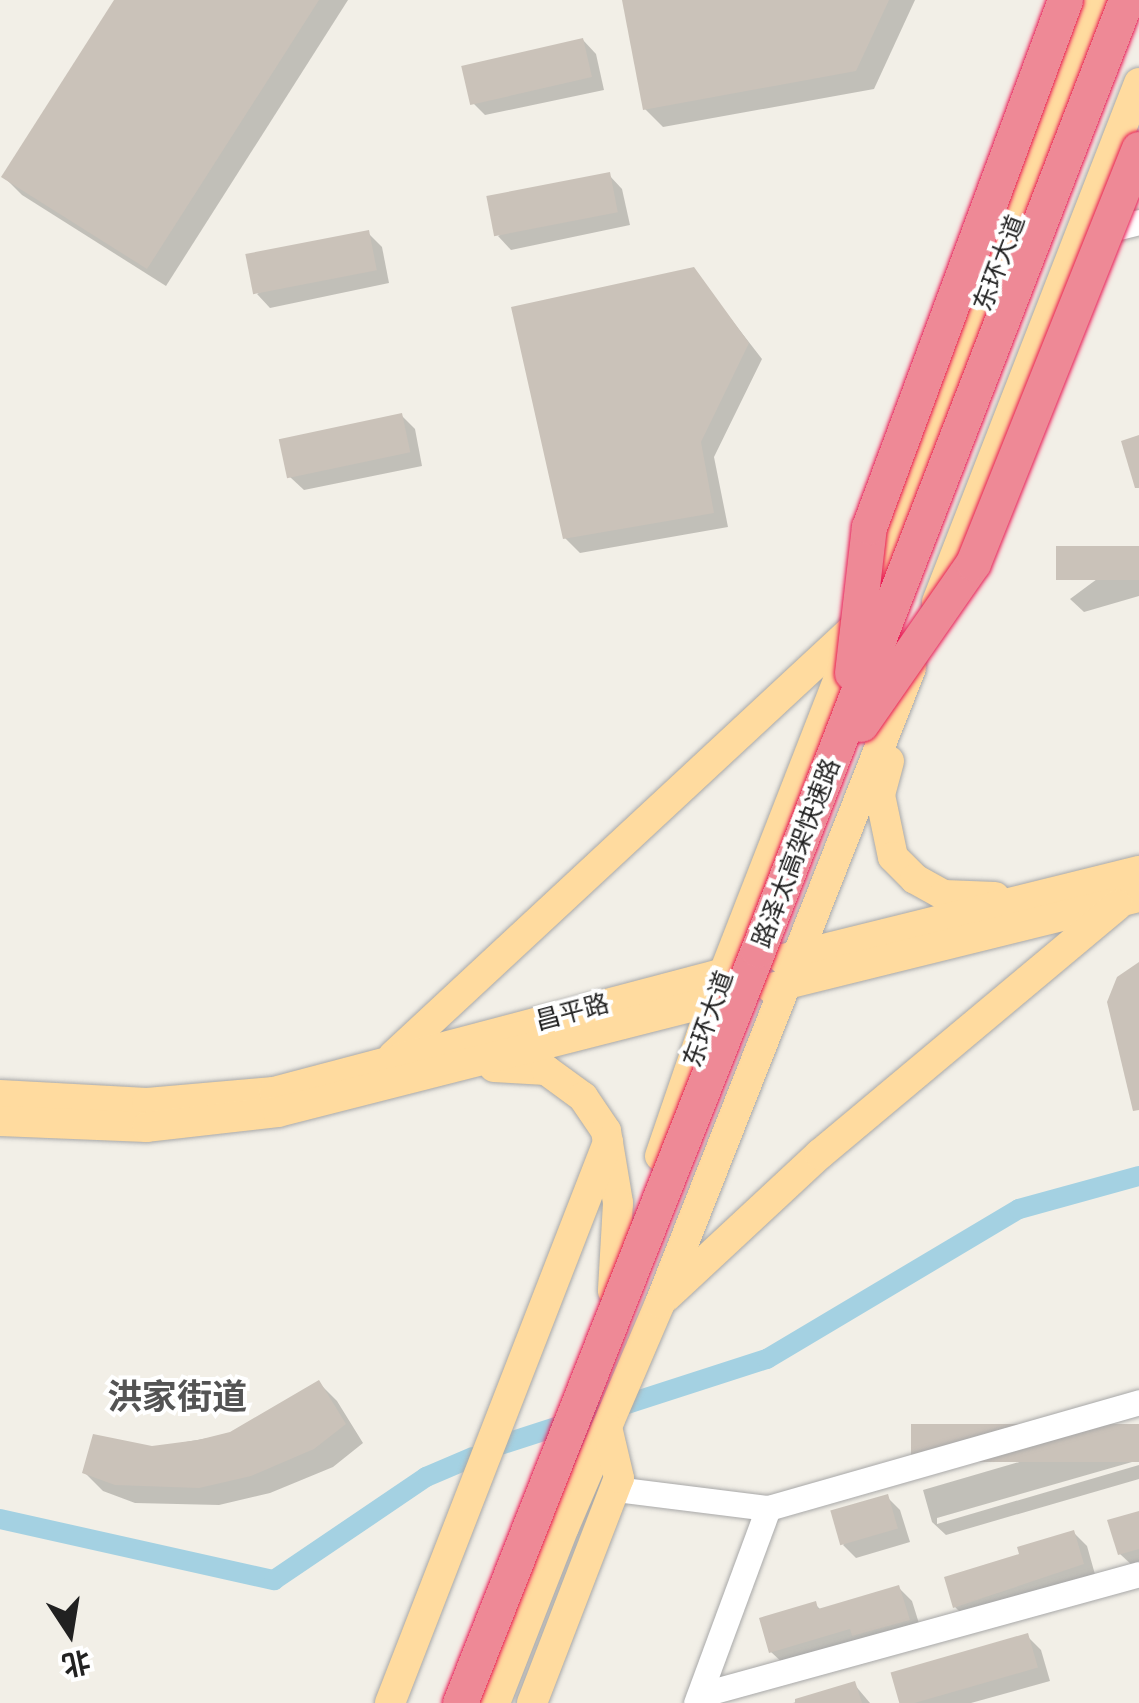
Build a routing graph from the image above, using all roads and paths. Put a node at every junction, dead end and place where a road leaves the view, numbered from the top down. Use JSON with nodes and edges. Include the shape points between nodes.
{"nodes":[{"id":1,"x":1065,"y":0,"type":"edge"},
{"id":2,"x":1100,"y":0,"type":"edge"},
{"id":3,"x":1126,"y":0,"type":"edge"},
{"id":4,"x":1139,"y":16,"type":"edge"},
{"id":5,"x":1139,"y":83,"type":"edge"},
{"id":6,"x":1139,"y":149,"type":"edge"},
{"id":7,"x":1139,"y":222,"type":"edge"},
{"id":8,"x":1078,"y":238,"type":"junction"},
{"id":9,"x":860,"y":623,"type":"junction"},
{"id":10,"x":922,"y":639,"type":"junction"},
{"id":11,"x":853,"y":724,"type":"junction"},
{"id":12,"x":1139,"y":871,"type":"edge"},
{"id":13,"x":1033,"y":898,"type":"junction"},
{"id":14,"x":1131,"y":899,"type":"edge"},
{"id":15,"x":796,"y":956,"type":"junction"},
{"id":16,"x":725,"y":972,"type":"junction"},
{"id":17,"x":786,"y":985,"type":"junction"},
{"id":18,"x":713,"y":1001,"type":"junction"},
{"id":19,"x":396,"y":1070,"type":"junction"},
{"id":20,"x":0,"y":1095,"type":"edge"},
{"id":21,"x":0,"y":1121,"type":"edge"},
{"id":22,"x":608,"y":1142,"type":"junction"},
{"id":23,"x":613,"y":1292,"type":"junction"},
{"id":24,"x":660,"y":1303,"type":"junction"},
{"id":25,"x":1139,"y":1402,"type":"edge"},
{"id":26,"x":607,"y":1426,"type":"junction"},
{"id":27,"x":615,"y":1490,"type":"junction"},
{"id":28,"x":768,"y":1508,"type":"junction"},
{"id":29,"x":1139,"y":1574,"type":"edge"},
{"id":30,"x":698,"y":1699,"type":"edge"},
{"id":31,"x":390,"y":1703,"type":"edge"},
{"id":32,"x":447,"y":1703,"type":"edge"},
{"id":33,"x":460,"y":1703,"type":"edge"},
{"id":34,"x":479,"y":1703,"type":"edge"},
{"id":35,"x":495,"y":1703,"type":"edge"},
{"id":36,"x":532,"y":1703,"type":"edge"}],
"edges":[{"from":1,"to":11,"type":"highway","bridge":true,"via":[[869,527]]},
{"from":2,"to":9,"type":"main road","name":"东环大道"},
{"from":3,"to":11,"type":"highway","name":"路泽太高架快速路","bridge":true},
{"from":4,"to":11,"type":"highway","name":"路泽太高架快速路","bridge":true},
{"from":5,"to":8,"type":"main road"},
{"from":6,"to":11,"type":"highway","bridge":true,"via":[[972,564]]},
{"from":7,"to":8,"type":"street"},
{"from":8,"to":10,"type":"main road"},
{"from":9,"to":16,"type":"main road","name":"东环大道"},
{"from":9,"to":19,"type":"main road"},
{"from":10,"to":13,"type":"main road","via":[[880,794],[893,857],[914,879],[944,895]]},
{"from":10,"to":15,"type":"main road"},
{"from":11,"to":33,"type":"highway","name":"路泽太高架快速路","bridge":true},
{"from":11,"to":34,"type":"highway","name":"路泽太高架快速路"},
{"from":12,"to":13,"type":"main road","name":"昌平路"},
{"from":13,"to":15,"type":"main road","name":"昌平路"},
{"from":14,"to":17,"type":"main road","name":"昌平路"},
{"from":14,"to":24,"type":"main road","via":[[820,1154]]},
{"from":15,"to":16,"type":"main road","name":"昌平路"},
{"from":15,"to":17,"type":"main road"},
{"from":16,"to":18,"type":"main road","name":"东环大道"},
{"from":16,"to":19,"type":"main road","name":"昌平路"},
{"from":17,"to":18,"type":"main road","name":"昌平路"},
{"from":17,"to":24,"type":"main road"},
{"from":18,"to":19,"type":"main road","name":"昌平路"},
{"from":18,"to":23,"type":"main road","name":"东环大道"},
{"from":19,"to":20,"type":"main road","name":"昌平路","via":[[274,1092],[147,1103]]},
{"from":19,"to":21,"type":"main road","name":"昌平路","via":[[278,1112],[214,1122],[147,1128]]},
{"from":19,"to":22,"type":"main road","via":[[546,1070],[582,1096]]},
{"from":22,"to":23,"type":"main road","via":[[618,1202]]},
{"from":22,"to":31,"type":"main road"},
{"from":23,"to":32,"type":"main road","name":"东环大道"},
{"from":24,"to":26,"type":"main road"},
{"from":25,"to":28,"type":"street"},
{"from":26,"to":27,"type":"main road","via":[[619,1478]]},
{"from":26,"to":35,"type":"main road"},
{"from":27,"to":28,"type":"street"},
{"from":27,"to":36,"type":"main road"},
{"from":28,"to":30,"type":"street"},
{"from":29,"to":30,"type":"street"}]}
